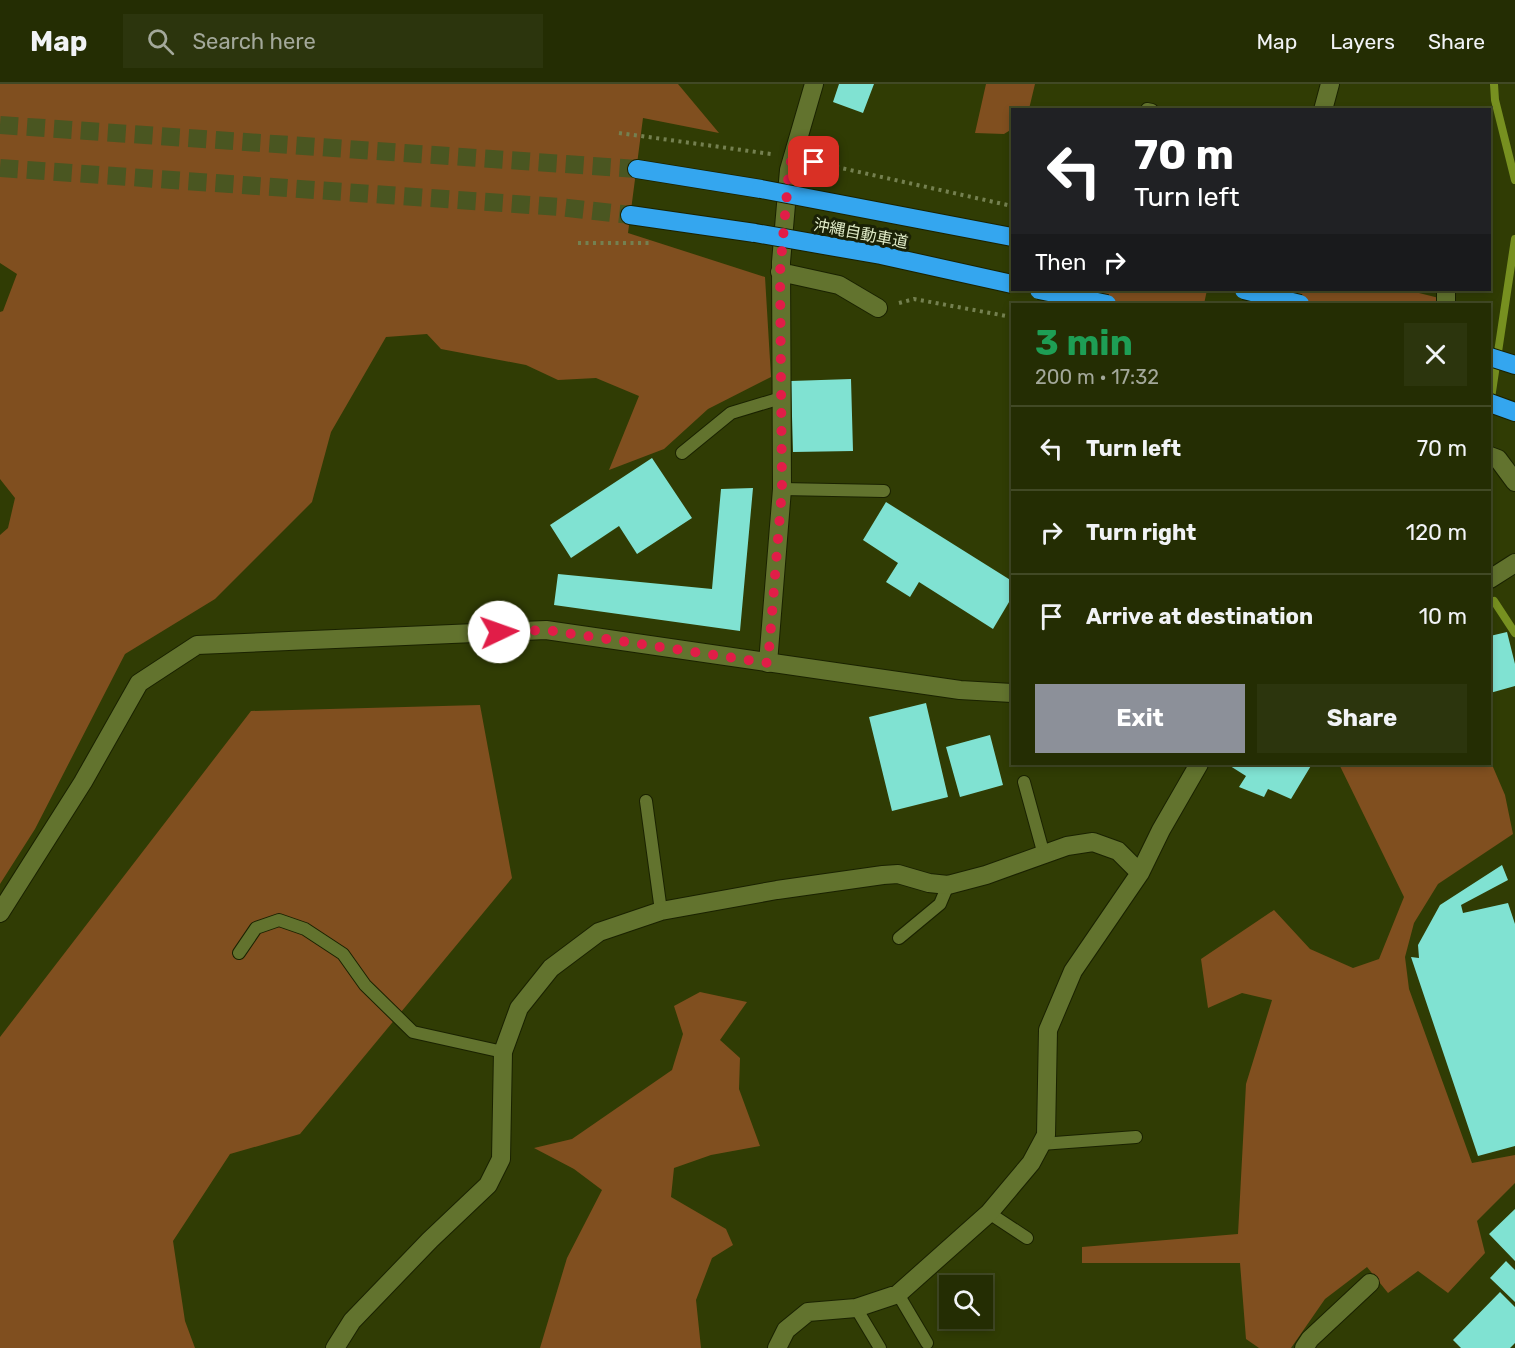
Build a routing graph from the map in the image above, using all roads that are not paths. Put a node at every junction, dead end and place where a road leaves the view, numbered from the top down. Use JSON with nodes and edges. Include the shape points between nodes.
{"nodes":[{"id":1,"x":814,"y":84,"type":"edge"},
{"id":2,"x":1330,"y":84,"type":"edge"},
{"id":3,"x":1324,"y":108,"type":"edge"},
{"id":4,"x":638,"y":170,"type":"tunnel mouth"},
{"id":5,"x":630,"y":215,"type":"tunnel mouth"},
{"id":6,"x":1011,"y":237,"type":"edge"},
{"id":7,"x":780,"y":272,"type":"junction"},
{"id":8,"x":1011,"y":284,"type":"edge"},
{"id":9,"x":1044,"y":291,"type":"edge"},
{"id":10,"x":1248,"y":291,"type":"edge"},
{"id":11,"x":1102,"y":303,"type":"edge"},
{"id":12,"x":1296,"y":303,"type":"edge"},
{"id":13,"x":878,"y":308,"type":"road end"},
{"id":14,"x":1491,"y":357,"type":"edge"},
{"id":15,"x":1515,"y":365,"type":"edge"},
{"id":16,"x":781,"y":398,"type":"junction"},
{"id":17,"x":1491,"y":403,"type":"edge"},
{"id":18,"x":1515,"y":412,"type":"edge"},
{"id":19,"x":682,"y":453,"type":"dead end"},
{"id":20,"x":1491,"y":456,"type":"edge"},
{"id":21,"x":1515,"y":482,"type":"edge"},
{"id":22,"x":782,"y":489,"type":"junction"},
{"id":23,"x":884,"y":491,"type":"dead end"},
{"id":24,"x":1515,"y":563,"type":"edge"},
{"id":25,"x":1491,"y":578,"type":"edge"},
{"id":26,"x":768,"y":663,"type":"junction"},
{"id":27,"x":1011,"y":693,"type":"edge"},
{"id":28,"x":1198,"y":765,"type":"edge"},
{"id":29,"x":1024,"y":782,"type":"dead end"},
{"id":30,"x":646,"y":801,"type":"dead end"},
{"id":31,"x":1044,"y":855,"type":"junction"},
{"id":32,"x":1140,"y":873,"type":"junction"},
{"id":33,"x":948,"y":885,"type":"junction"},
{"id":34,"x":662,"y":911,"type":"junction"},
{"id":35,"x":0,"y":913,"type":"edge"},
{"id":36,"x":899,"y":938,"type":"dead end"},
{"id":37,"x":239,"y":953,"type":"dead end"},
{"id":38,"x":503,"y":1052,"type":"junction"},
{"id":39,"x":1136,"y":1137,"type":"dead end"},
{"id":40,"x":1041,"y":1144,"type":"junction"},
{"id":41,"x":989,"y":1214,"type":"junction"},
{"id":42,"x":1027,"y":1238,"type":"dead end"},
{"id":43,"x":1370,"y":1283,"type":"dead end"},
{"id":44,"x":898,"y":1294,"type":"junction"},
{"id":45,"x":856,"y":1308,"type":"junction"},
{"id":46,"x":927,"y":1343,"type":"dead end"},
{"id":47,"x":335,"y":1348,"type":"edge"},
{"id":48,"x":777,"y":1348,"type":"edge"},
{"id":49,"x":880,"y":1348,"type":"edge"},
{"id":50,"x":1304,"y":1348,"type":"edge"}],
"edges":[{"from":1,"to":7,"type":"street","via":[[789,170]]},
{"from":2,"to":3,"type":"street"},
{"from":4,"to":6,"type":"highway","name":"沖縄自動車道","bridge":true},
{"from":5,"to":8,"type":"highway","name":"沖縄自動車道","bridge":true,"via":[[881,255]]},
{"from":7,"to":13,"type":"street","via":[[839,285]]},
{"from":7,"to":16,"type":"street"},
{"from":9,"to":11,"type":"highway","bridge":true},
{"from":10,"to":12,"type":"highway","bridge":true},
{"from":14,"to":15,"type":"highway"},
{"from":16,"to":19,"type":"lane","via":[[731,413]]},
{"from":16,"to":22,"type":"street"},
{"from":17,"to":18,"type":"highway"},
{"from":20,"to":21,"type":"street","via":[[1498,459]]},
{"from":22,"to":23,"type":"lane"},
{"from":22,"to":26,"type":"street"},
{"from":24,"to":25,"type":"street"},
{"from":26,"to":27,"type":"street","via":[[960,690]]},
{"from":26,"to":35,"type":"street","via":[[546,630],[197,645],[139,683],[83,782]]},
{"from":28,"to":32,"type":"street"},
{"from":29,"to":31,"type":"lane"},
{"from":30,"to":34,"type":"lane"},
{"from":31,"to":32,"type":"street","via":[[1093,842],[1118,851]]},
{"from":31,"to":33,"type":"street"},
{"from":32,"to":40,"type":"street","via":[[1073,971],[1048,1030],[1046,1135]]},
{"from":33,"to":34,"type":"street","via":[[898,874],[884,875]]},
{"from":33,"to":36,"type":"lane","via":[[940,904]]},
{"from":34,"to":38,"type":"street","via":[[599,932],[551,968],[519,1008]]},
{"from":37,"to":38,"type":"lane","via":[[256,928],[279,920],[305,929],[343,954],[364,985],[412,1032]]},
{"from":38,"to":47,"type":"street","via":[[501,1159],[488,1185],[352,1321]]},
{"from":39,"to":40,"type":"lane"},
{"from":40,"to":41,"type":"street","via":[[1031,1163]]},
{"from":41,"to":42,"type":"lane"},
{"from":41,"to":44,"type":"street"},
{"from":43,"to":50,"type":"street"},
{"from":44,"to":45,"type":"street"},
{"from":44,"to":46,"type":"lane"},
{"from":45,"to":48,"type":"street","via":[[808,1312],[786,1330]]},
{"from":45,"to":49,"type":"lane"}]}
